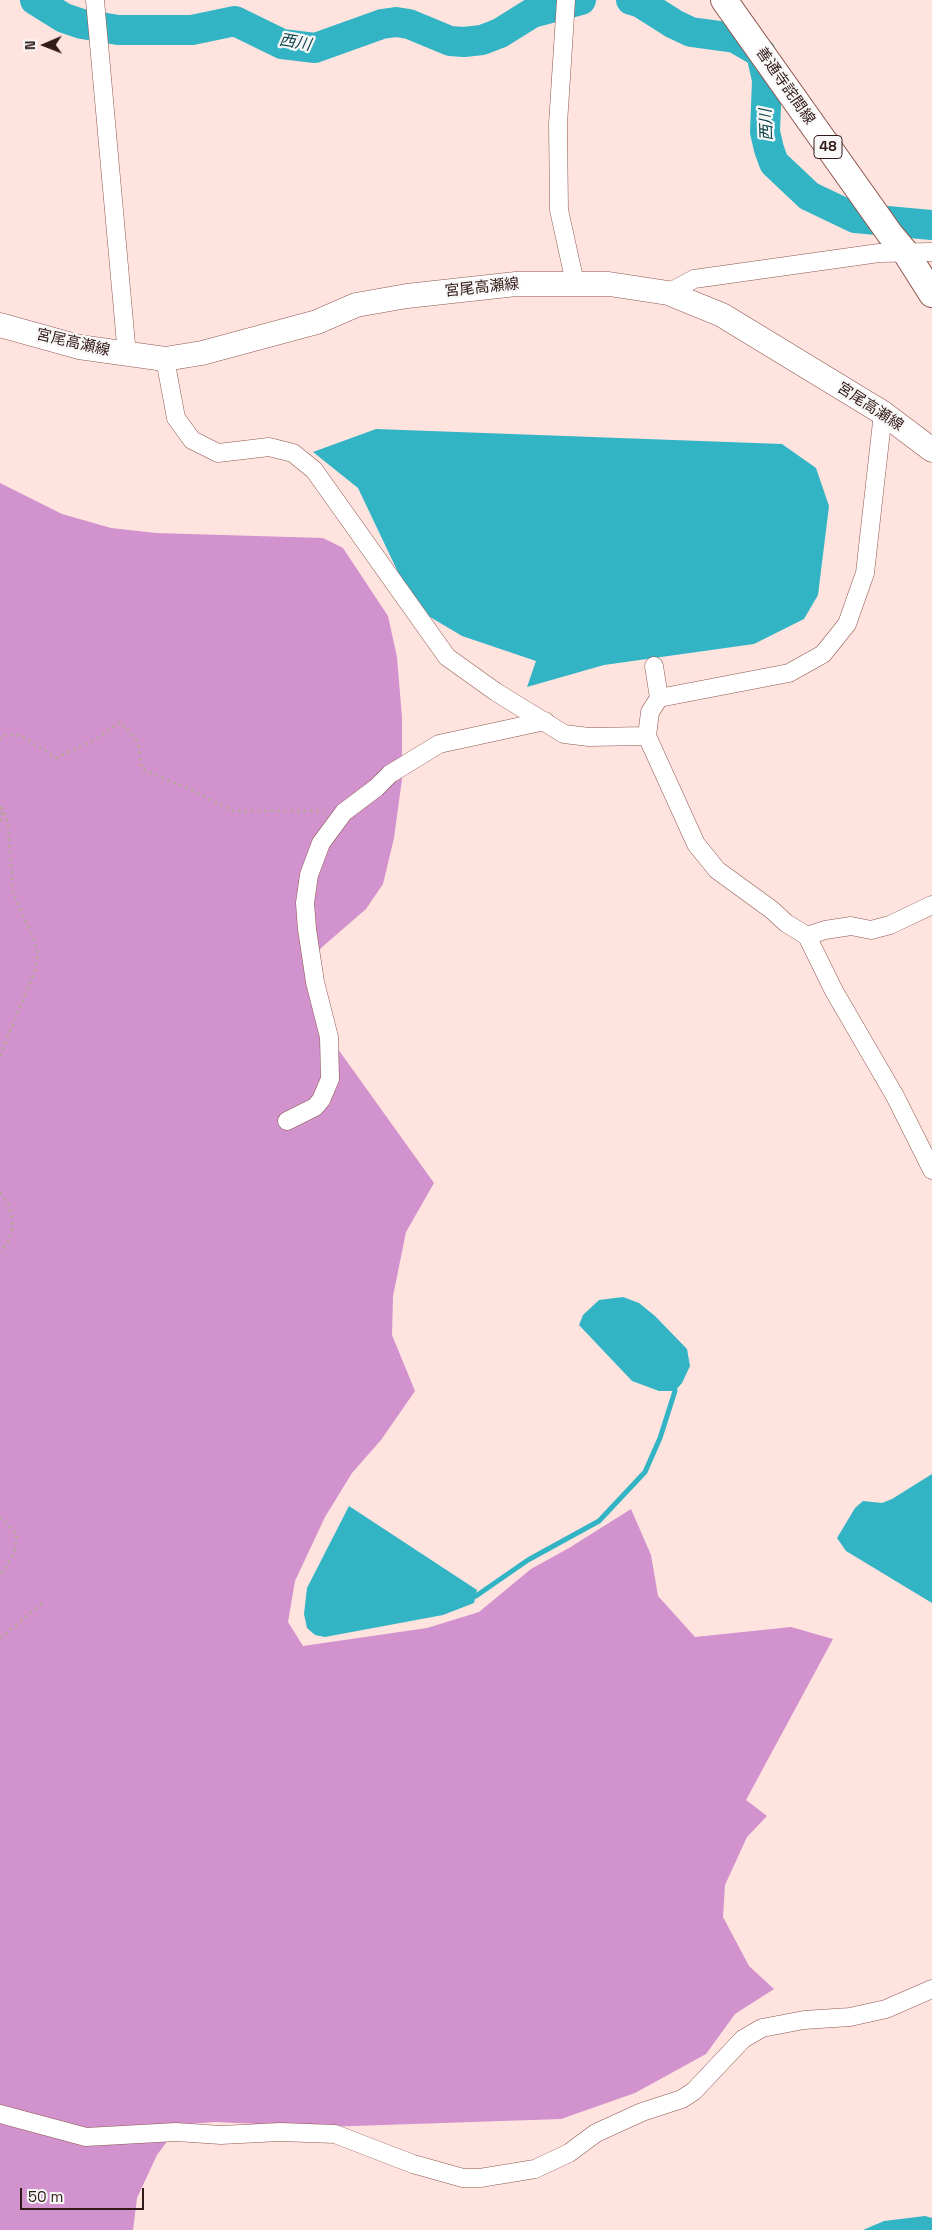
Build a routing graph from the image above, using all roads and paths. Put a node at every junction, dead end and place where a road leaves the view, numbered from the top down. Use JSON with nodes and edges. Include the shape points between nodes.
{"nodes":[{"id":1,"x":95,"y":0,"type":"edge"},
{"id":2,"x":566,"y":0,"type":"edge"},
{"id":3,"x":724,"y":0,"type":"edge"},
{"id":4,"x":906,"y":252,"type":"junction"},
{"id":5,"x":932,"y":252,"type":"edge"},
{"id":6,"x":575,"y":283,"type":"junction"},
{"id":7,"x":668,"y":293,"type":"junction"},
{"id":8,"x":932,"y":294,"type":"edge"},
{"id":9,"x":0,"y":324,"type":"edge"},
{"id":10,"x":127,"y":354,"type":"junction"},
{"id":11,"x":165,"y":359,"type":"junction"},
{"id":12,"x":883,"y":413,"type":"junction"},
{"id":13,"x":932,"y":450,"type":"edge"},
{"id":14,"x":654,"y":666,"type":"dead end"},
{"id":15,"x":659,"y":698,"type":"junction"},
{"id":16,"x":545,"y":721,"type":"junction"},
{"id":17,"x":647,"y":736,"type":"junction"},
{"id":18,"x":0,"y":740,"type":"edge"},
{"id":19,"x":1,"y":807,"type":"edge"},
{"id":20,"x":344,"y":812,"type":"junction"},
{"id":21,"x":0,"y":824,"type":"edge"},
{"id":22,"x":932,"y":905,"type":"edge"},
{"id":23,"x":807,"y":936,"type":"junction"},
{"id":24,"x":0,"y":1056,"type":"edge"},
{"id":25,"x":287,"y":1121,"type":"dead end"},
{"id":26,"x":932,"y":1170,"type":"edge"},
{"id":27,"x":0,"y":1193,"type":"edge"},
{"id":28,"x":0,"y":1252,"type":"edge"},
{"id":29,"x":0,"y":1517,"type":"edge"},
{"id":30,"x":0,"y":1576,"type":"edge"},
{"id":31,"x":44,"y":1602,"type":"dead end"},
{"id":32,"x":0,"y":1638,"type":"edge"},
{"id":33,"x":932,"y":1989,"type":"edge"},
{"id":34,"x":0,"y":2114,"type":"edge"}],
"edges":[{"from":1,"to":10,"type":"street"},
{"from":2,"to":6,"type":"street","via":[[558,124],[559,210]]},
{"from":3,"to":4,"type":"main road","name":"善通寺詫間線","number":"48"},
{"from":4,"to":5,"type":"street"},
{"from":4,"to":7,"type":"street","via":[[694,279]]},
{"from":4,"to":8,"type":"main road","name":"善通寺詫間線","number":"48"},
{"from":6,"to":7,"type":"main road","name":"宮尾高瀬線","via":[[609,284]]},
{"from":6,"to":11,"type":"main road","name":"宮尾高瀬線","via":[[516,284],[407,296],[365,304],[307,325],[202,354]]},
{"from":7,"to":12,"type":"main road","name":"宮尾高瀬線","via":[[722,315]]},
{"from":9,"to":10,"type":"main road","name":"宮尾高瀬線","via":[[79,347]]},
{"from":10,"to":11,"type":"main road","name":"宮尾高瀬線"},
{"from":11,"to":16,"type":"street","via":[[176,418],[192,440],[218,453],[269,447],[293,453],[314,470],[447,657],[496,692]]},
{"from":12,"to":13,"type":"main road","name":"宮尾高瀬線"},
{"from":12,"to":15,"type":"street","via":[[865,573],[847,624],[823,654],[789,672]]},
{"from":14,"to":15,"type":"street"},
{"from":15,"to":17,"type":"street","via":[[650,712]]},
{"from":16,"to":17,"type":"street","via":[[564,734]]},
{"from":16,"to":20,"type":"street","via":[[439,744],[390,774]]},
{"from":17,"to":23,"type":"street","via":[[696,844],[717,870]]},
{"from":18,"to":20,"type":"path","via":[[3,735],[20,735],[56,758],[98,738],[120,722],[138,742],[142,769],[233,811]]},
{"from":19,"to":21,"type":"path"},
{"from":19,"to":24,"type":"path","via":[[8,823],[13,893],[38,953],[36,968]]},
{"from":20,"to":25,"type":"street","via":[[321,843],[309,876],[305,903],[315,982],[329,1037],[330,1078],[321,1100]]},
{"from":22,"to":23,"type":"street","via":[[890,925],[871,930],[851,926]]},
{"from":23,"to":26,"type":"street"},
{"from":27,"to":28,"type":"path","via":[[9,1205],[13,1225],[8,1244]]},
{"from":29,"to":30,"type":"path","via":[[17,1534],[14,1554]]},
{"from":31,"to":32,"type":"path"},
{"from":33,"to":34,"type":"street","via":[[886,2009],[850,2018],[804,2020],[762,2028],[743,2039],[694,2091],[682,2099],[642,2112],[596,2133],[569,2153],[535,2169],[480,2178],[463,2178],[413,2164],[335,2134],[176,2132],[86,2137]]}]}
